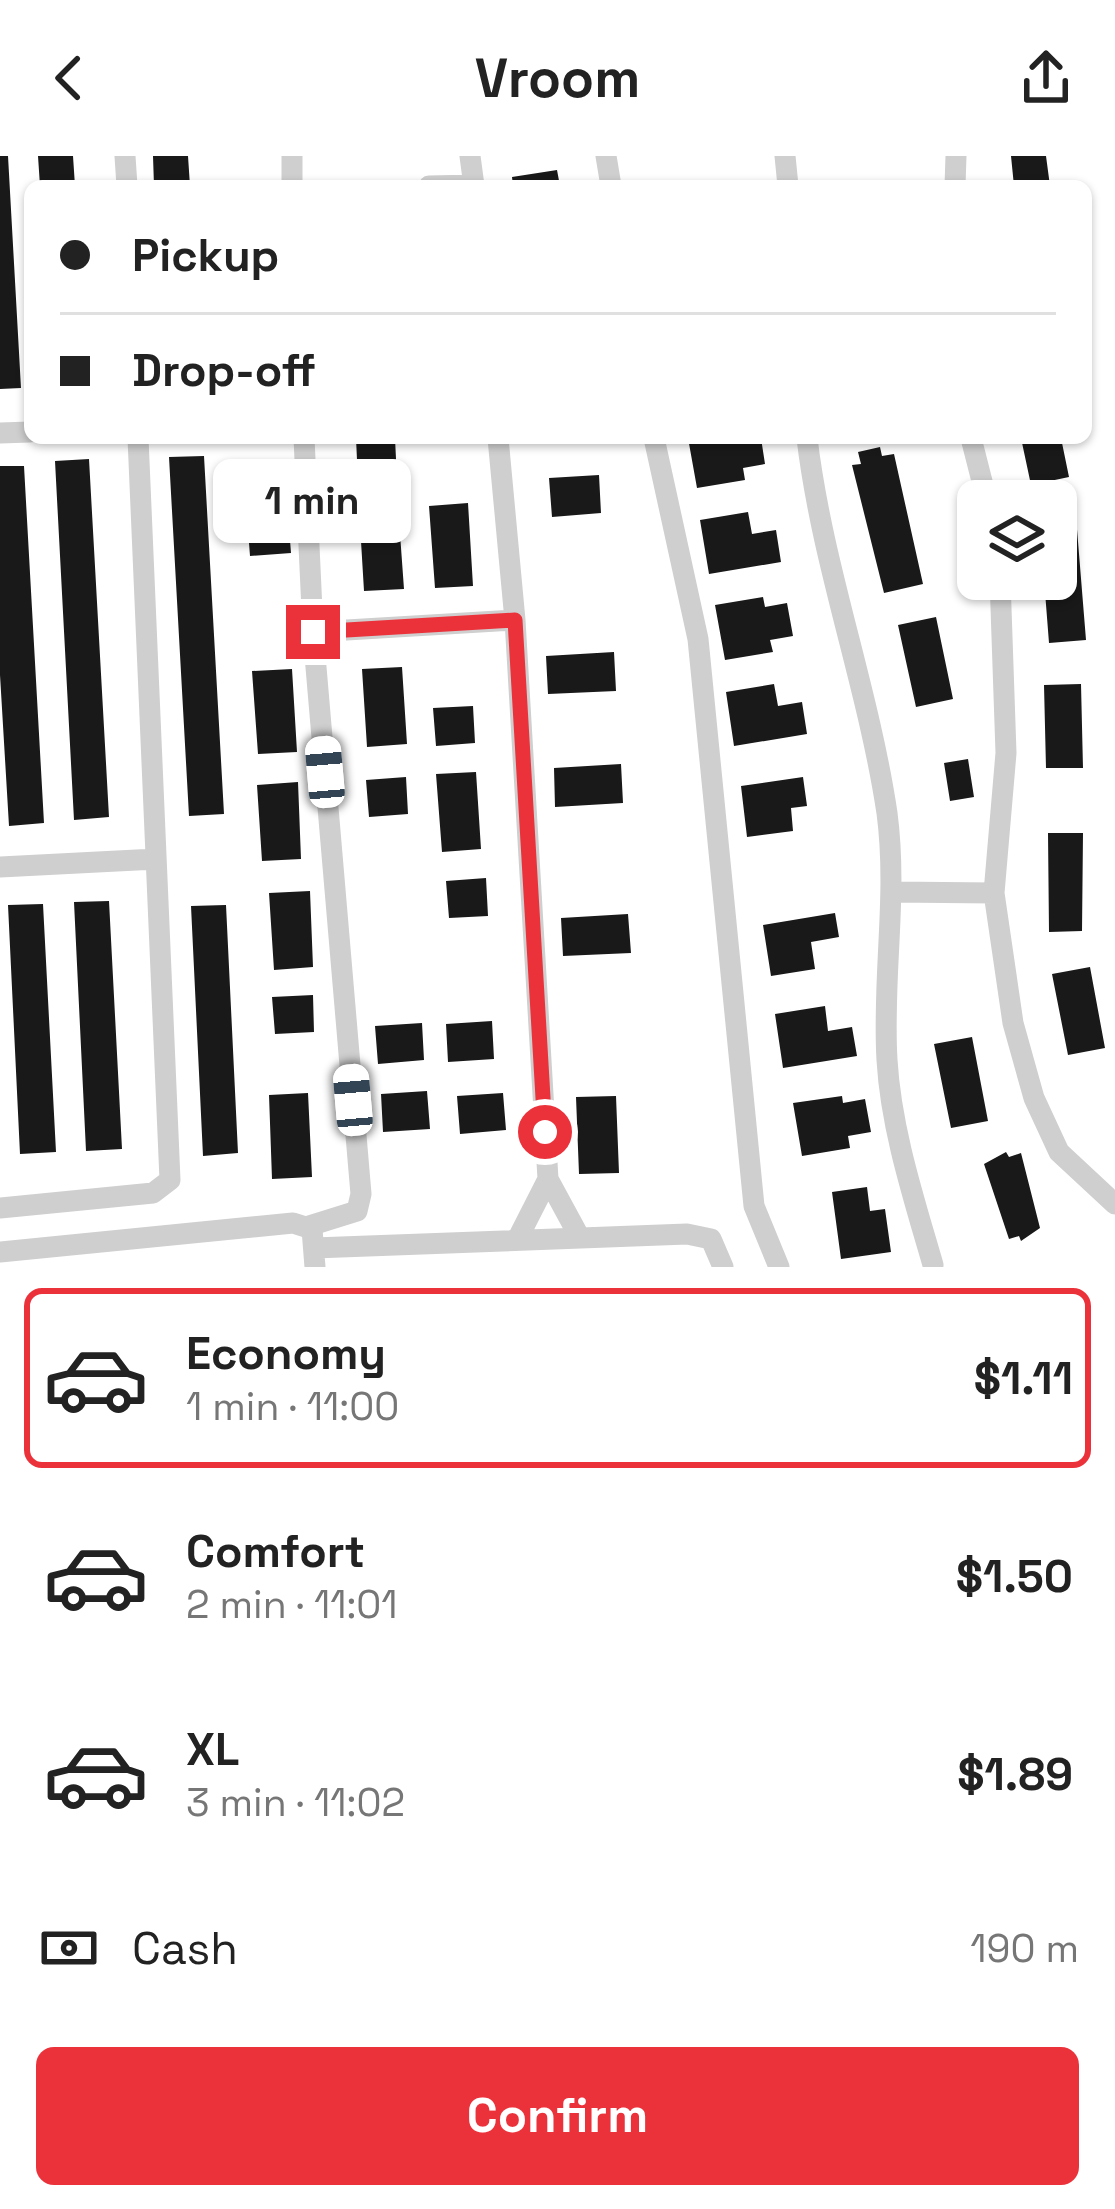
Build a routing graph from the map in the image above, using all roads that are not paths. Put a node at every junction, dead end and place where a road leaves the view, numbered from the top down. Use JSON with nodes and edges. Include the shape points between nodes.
{"nodes":[{"id":1,"x":138,"y":444,"type":"edge"},
{"id":2,"x":304,"y":444,"type":"edge"},
{"id":3,"x":499,"y":444,"type":"edge"},
{"id":4,"x":655,"y":444,"type":"edge"},
{"id":5,"x":807,"y":444,"type":"edge"},
{"id":6,"x":973,"y":444,"type":"edge"},
{"id":7,"x":982,"y":480,"type":"edge"},
{"id":8,"x":1001,"y":600,"type":"edge"},
{"id":9,"x":515,"y":620,"type":"junction"},
{"id":10,"x":313,"y":632,"type":"junction"},
{"id":11,"x":156,"y":860,"type":"junction"},
{"id":12,"x":0,"y":867,"type":"edge"},
{"id":13,"x":893,"y":892,"type":"junction"},
{"id":14,"x":994,"y":893,"type":"junction"},
{"id":15,"x":548,"y":1179,"type":"junction"},
{"id":16,"x":87,"y":1201,"type":"junction"},
{"id":17,"x":1115,"y":1204,"type":"edge"},
{"id":18,"x":0,"y":1208,"type":"edge"},
{"id":19,"x":580,"y":1238,"type":"junction"},
{"id":20,"x":517,"y":1240,"type":"junction"},
{"id":21,"x":91,"y":1242,"type":"junction"},
{"id":22,"x":313,"y":1247,"type":"edge"},
{"id":23,"x":0,"y":1252,"type":"edge"},
{"id":24,"x":933,"y":1265,"type":"edge"},
{"id":25,"x":723,"y":1267,"type":"edge"},
{"id":26,"x":779,"y":1267,"type":"edge"}],
"edges":[{"from":1,"to":11,"type":"street"},
{"from":2,"to":10,"type":"street"},
{"from":3,"to":9,"type":"street"},
{"from":4,"to":26,"type":"street","via":[[698,639],[748,1171],[759,1225]]},
{"from":5,"to":13,"type":"street","via":[[875,740]]},
{"from":6,"to":7,"type":"street"},
{"from":8,"to":14,"type":"street","via":[[1006,753]]},
{"from":9,"to":10,"type":"street"},
{"from":9,"to":15,"type":"street"},
{"from":10,"to":22,"type":"street","via":[[361,1194],[357,1210]]},
{"from":11,"to":12,"type":"street"},
{"from":11,"to":16,"type":"street","via":[[170,1180],[153,1193]]},
{"from":13,"to":14,"type":"street"},
{"from":13,"to":24,"type":"street","via":[[887,1060]]},
{"from":14,"to":17,"type":"street","via":[[1013,1023],[1034,1098],[1059,1152]]},
{"from":15,"to":19,"type":"street"},
{"from":15,"to":20,"type":"street"},
{"from":16,"to":18,"type":"street"},
{"from":16,"to":21,"type":"street"},
{"from":19,"to":20,"type":"street"},
{"from":19,"to":25,"type":"street","via":[[701,1235]]},
{"from":20,"to":22,"type":"street"},
{"from":21,"to":22,"type":"street"},
{"from":21,"to":23,"type":"street"}]}
